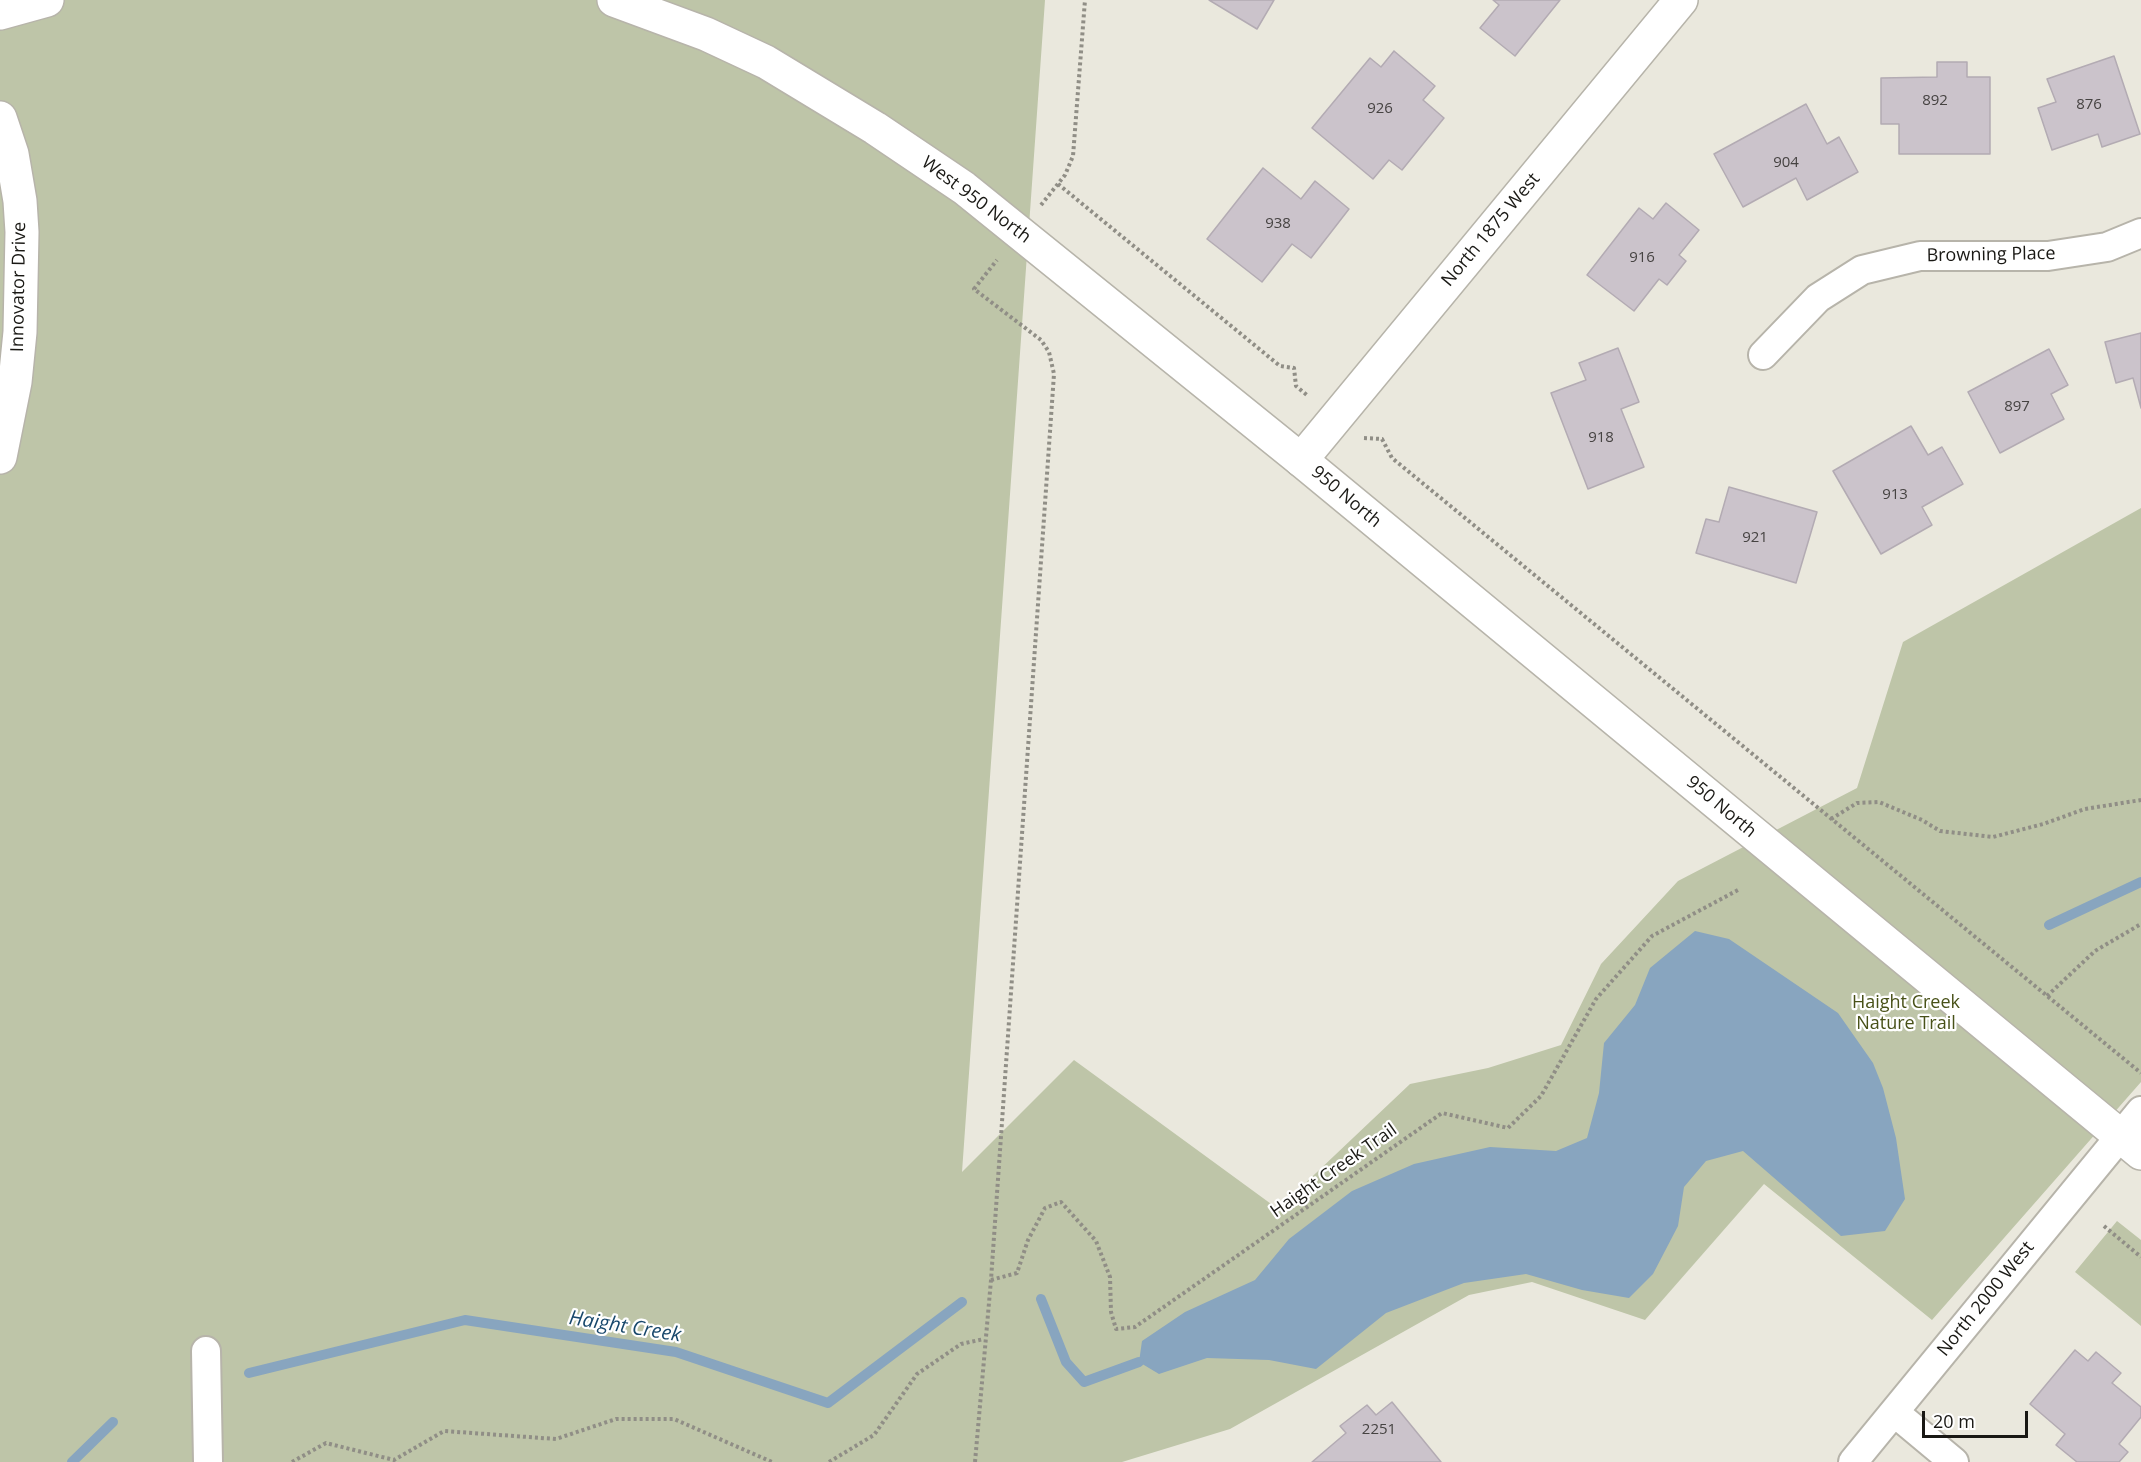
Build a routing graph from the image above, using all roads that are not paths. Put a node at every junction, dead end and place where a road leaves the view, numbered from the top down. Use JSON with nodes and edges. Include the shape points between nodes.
{"nodes":[{"id":1,"x":47,"y":0,"type":"edge"},
{"id":2,"x":614,"y":0,"type":"edge"},
{"id":3,"x":1681,"y":0,"type":"edge"},
{"id":4,"x":0,"y":13,"type":"edge"},
{"id":5,"x":0,"y":118,"type":"edge"},
{"id":6,"x":2141,"y":233,"type":"edge"},
{"id":7,"x":1763,"y":355,"type":"dead end"},
{"id":8,"x":0,"y":457,"type":"edge"},
{"id":9,"x":1301,"y":460,"type":"junction"},
{"id":10,"x":2141,"y":1110,"type":"edge"},
{"id":11,"x":2131,"y":1145,"type":"edge"},
{"id":12,"x":206,"y":1351,"type":"dead end"},
{"id":13,"x":1894,"y":1412,"type":"junction"},
{"id":14,"x":208,"y":1462,"type":"edge"},
{"id":15,"x":1853,"y":1462,"type":"edge"},
{"id":16,"x":1954,"y":1462,"type":"edge"}],
"edges":[{"from":1,"to":4,"type":"main road"},
{"from":2,"to":9,"type":"main road","name":"West 950 North","via":[[706,34],[766,62],[924,160]]},
{"from":3,"to":9,"type":"main road","name":"North 1875 West"},
{"from":5,"to":8,"type":"main road","name":"Innovator Drive","via":[[12,154],[22,232],[20,332]]},
{"from":6,"to":7,"type":"street","name":"Browning Place","via":[[2107,248],[2048,256],[1920,256],[1862,270],[1818,298]]},
{"from":9,"to":11,"type":"main road","name":"950 North"},
{"from":10,"to":11,"type":"street","name":"North 2000 West"},
{"from":11,"to":13,"type":"street","name":"North 2000 West"},
{"from":12,"to":14,"type":"street"},
{"from":13,"to":15,"type":"street","name":"North 2000 West"},
{"from":13,"to":16,"type":"street"}]}
